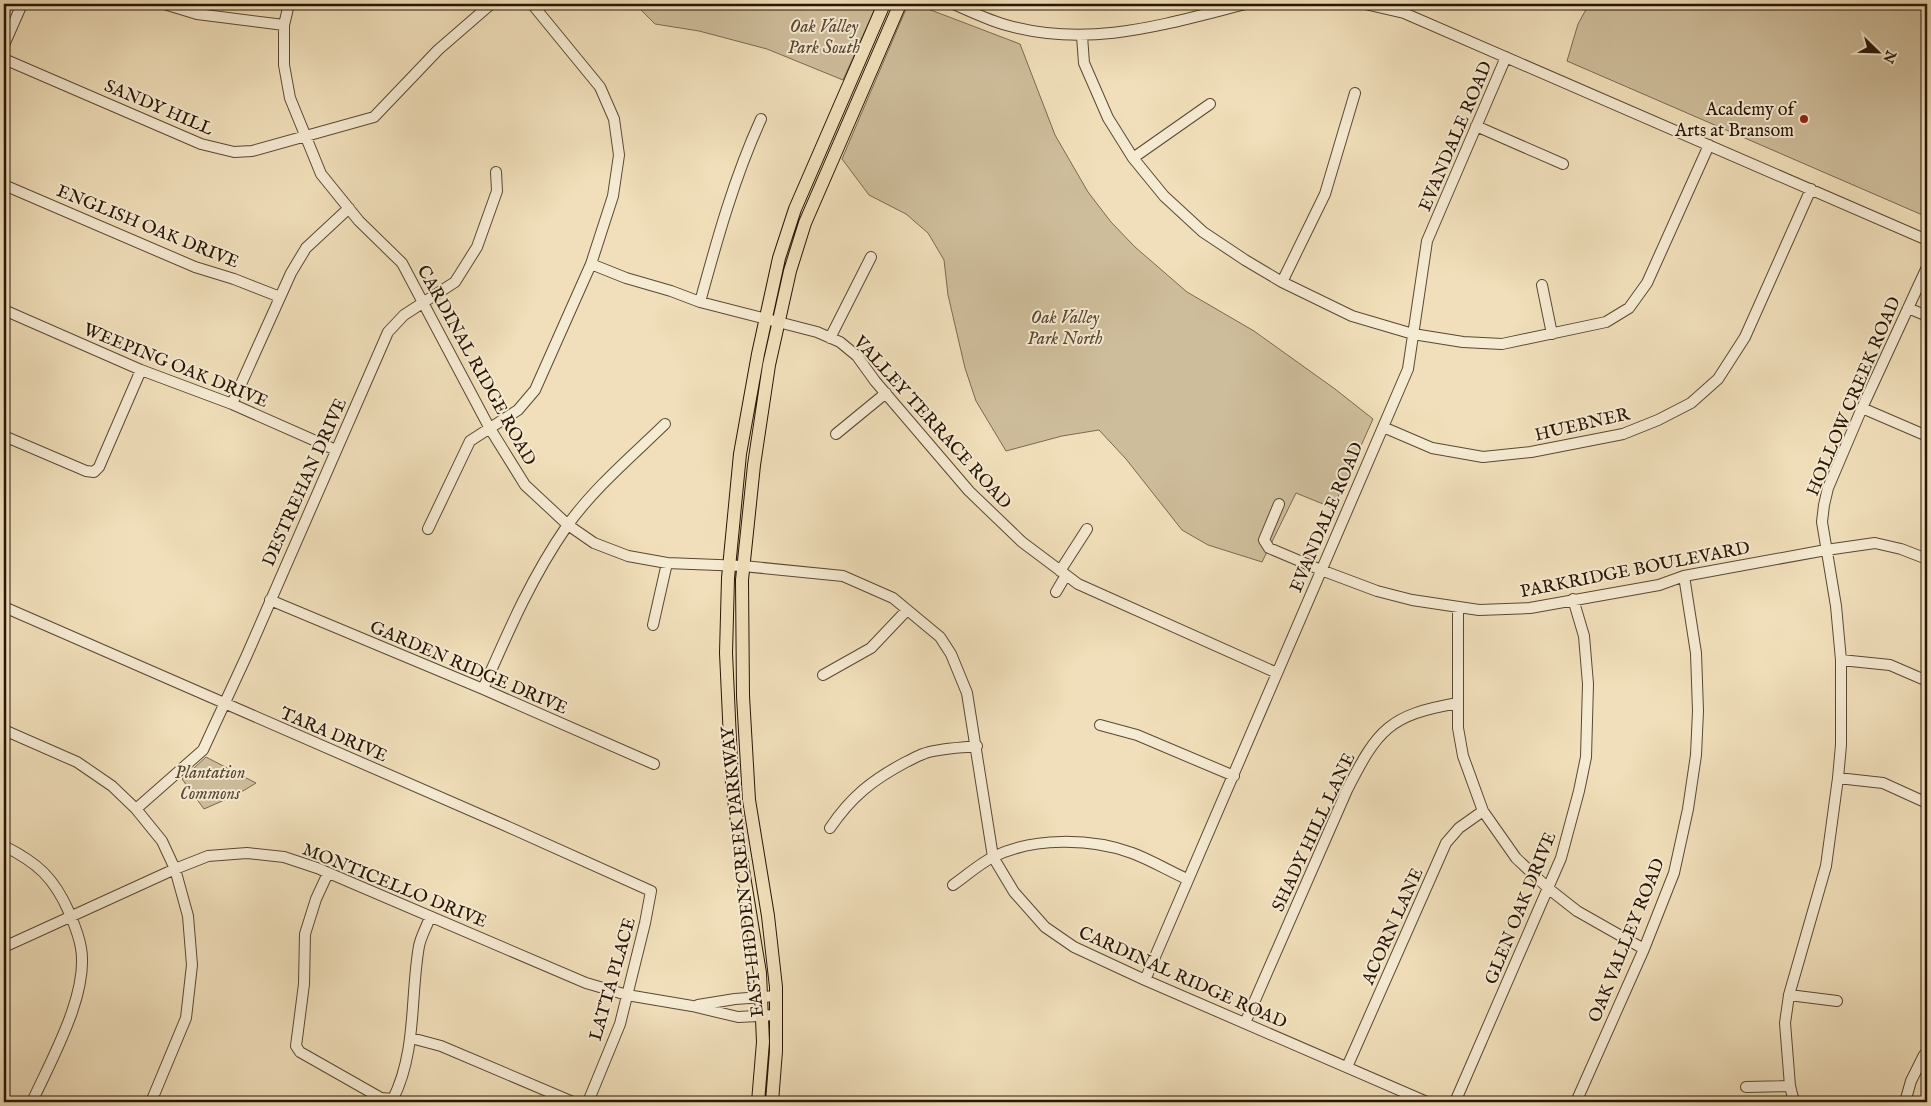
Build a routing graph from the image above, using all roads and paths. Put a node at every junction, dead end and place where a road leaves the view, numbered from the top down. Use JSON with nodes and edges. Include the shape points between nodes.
{"nodes":[{"id":1,"x":22,"y":4,"type":"edge"},
{"id":2,"x":164,"y":4,"type":"edge"},
{"id":3,"x":289,"y":4,"type":"edge"},
{"id":4,"x":491,"y":4,"type":"edge"},
{"id":5,"x":532,"y":4,"type":"edge"},
{"id":6,"x":884,"y":4,"type":"edge"},
{"id":7,"x":900,"y":4,"type":"edge"},
{"id":8,"x":953,"y":4,"type":"edge"},
{"id":9,"x":1246,"y":4,"type":"edge"},
{"id":10,"x":1365,"y":4,"type":"edge"},
{"id":11,"x":284,"y":25,"type":"junction"},
{"id":12,"x":1082,"y":36,"type":"junction"},
{"id":13,"x":4,"y":45,"type":"edge"},
{"id":14,"x":1506,"y":57,"type":"junction"},
{"id":15,"x":4,"y":58,"type":"edge"},
{"id":16,"x":1354,"y":94,"type":"dead end"},
{"id":17,"x":1210,"y":104,"type":"dead end"},
{"id":18,"x":761,"y":119,"type":"dead end"},
{"id":19,"x":1476,"y":126,"type":"junction"},
{"id":20,"x":306,"y":136,"type":"junction"},
{"id":21,"x":1709,"y":145,"type":"junction"},
{"id":22,"x":1133,"y":158,"type":"junction"},
{"id":23,"x":1562,"y":164,"type":"dead end"},
{"id":24,"x":496,"y":172,"type":"dead end"},
{"id":25,"x":4,"y":185,"type":"edge"},
{"id":26,"x":1812,"y":189,"type":"junction"},
{"id":27,"x":349,"y":208,"type":"junction"},
{"id":28,"x":1927,"y":240,"type":"edge"},
{"id":29,"x":871,"y":257,"type":"dead end"},
{"id":30,"x":590,"y":264,"type":"junction"},
{"id":31,"x":1927,"y":267,"type":"edge"},
{"id":32,"x":1282,"y":282,"type":"junction"},
{"id":33,"x":1542,"y":286,"type":"dead end"},
{"id":34,"x":280,"y":297,"type":"junction"},
{"id":35,"x":700,"y":302,"type":"junction"},
{"id":36,"x":424,"y":303,"type":"junction"},
{"id":37,"x":1908,"y":308,"type":"junction"},
{"id":38,"x":4,"y":310,"type":"edge"},
{"id":39,"x":1927,"y":316,"type":"edge"},
{"id":40,"x":765,"y":320,"type":"junction"},
{"id":41,"x":778,"y":323,"type":"junction"},
{"id":42,"x":1413,"y":334,"type":"junction"},
{"id":43,"x":1552,"y":334,"type":"junction"},
{"id":44,"x":830,"y":338,"type":"junction"},
{"id":45,"x":141,"y":370,"type":"junction"},
{"id":46,"x":886,"y":394,"type":"junction"},
{"id":47,"x":232,"y":404,"type":"junction"},
{"id":48,"x":1862,"y":408,"type":"junction"},
{"id":49,"x":664,"y":424,"type":"dead end"},
{"id":50,"x":489,"y":427,"type":"junction"},
{"id":51,"x":1382,"y":427,"type":"junction"},
{"id":52,"x":836,"y":434,"type":"dead end"},
{"id":53,"x":4,"y":436,"type":"edge"},
{"id":54,"x":1927,"y":436,"type":"edge"},
{"id":55,"x":336,"y":450,"type":"junction"},
{"id":56,"x":1279,"y":504,"type":"dead end"},
{"id":57,"x":568,"y":525,"type":"junction"},
{"id":58,"x":428,"y":529,"type":"dead end"},
{"id":59,"x":1086,"y":529,"type":"dead end"},
{"id":60,"x":1826,"y":550,"type":"junction"},
{"id":61,"x":1927,"y":559,"type":"edge"},
{"id":62,"x":667,"y":563,"type":"junction"},
{"id":63,"x":730,"y":565,"type":"junction"},
{"id":64,"x":743,"y":566,"type":"junction"},
{"id":65,"x":1321,"y":570,"type":"junction"},
{"id":66,"x":1063,"y":573,"type":"junction"},
{"id":67,"x":1684,"y":576,"type":"junction"},
{"id":68,"x":1056,"y":592,"type":"dead end"},
{"id":69,"x":270,"y":600,"type":"junction"},
{"id":70,"x":1573,"y":600,"type":"junction"},
{"id":71,"x":4,"y":607,"type":"edge"},
{"id":72,"x":1458,"y":608,"type":"junction"},
{"id":73,"x":907,"y":610,"type":"junction"},
{"id":74,"x":653,"y":625,"type":"dead end"},
{"id":75,"x":1841,"y":660,"type":"junction"},
{"id":76,"x":1277,"y":672,"type":"junction"},
{"id":77,"x":823,"y":675,"type":"dead end"},
{"id":78,"x":1927,"y":682,"type":"edge"},
{"id":79,"x":483,"y":689,"type":"junction"},
{"id":80,"x":1458,"y":703,"type":"junction"},
{"id":81,"x":224,"y":704,"type":"junction"},
{"id":82,"x":1100,"y":725,"type":"dead end"},
{"id":83,"x":4,"y":730,"type":"edge"},
{"id":84,"x":977,"y":746,"type":"junction"},
{"id":85,"x":654,"y":764,"type":"dead end"},
{"id":86,"x":1234,"y":776,"type":"junction"},
{"id":87,"x":1838,"y":778,"type":"junction"},
{"id":88,"x":1927,"y":803,"type":"edge"},
{"id":89,"x":136,"y":810,"type":"junction"},
{"id":90,"x":1483,"y":811,"type":"junction"},
{"id":91,"x":830,"y":828,"type":"dead end"},
{"id":92,"x":4,"y":846,"type":"edge"},
{"id":93,"x":993,"y":857,"type":"junction"},
{"id":94,"x":175,"y":869,"type":"junction"},
{"id":95,"x":328,"y":873,"type":"junction"},
{"id":96,"x":1187,"y":879,"type":"junction"},
{"id":97,"x":952,"y":885,"type":"dead end"},
{"id":98,"x":1549,"y":889,"type":"junction"},
{"id":99,"x":651,"y":891,"type":"joint"},
{"id":100,"x":71,"y":917,"type":"junction"},
{"id":101,"x":430,"y":917,"type":"junction"},
{"id":102,"x":4,"y":947,"type":"edge"},
{"id":103,"x":1644,"y":949,"type":"junction"},
{"id":104,"x":1144,"y":980,"type":"junction"},
{"id":105,"x":627,"y":994,"type":"junction"},
{"id":106,"x":1789,"y":995,"type":"junction"},
{"id":107,"x":776,"y":996,"type":"junction"},
{"id":108,"x":761,"y":997,"type":"junction"},
{"id":109,"x":1837,"y":1001,"type":"dead end"},
{"id":110,"x":692,"y":1006,"type":"junction"},
{"id":111,"x":776,"y":1015,"type":"junction"},
{"id":112,"x":762,"y":1017,"type":"junction"},
{"id":113,"x":1245,"y":1023,"type":"junction"},
{"id":114,"x":411,"y":1038,"type":"junction"},
{"id":115,"x":1927,"y":1052,"type":"edge"},
{"id":116,"x":1347,"y":1067,"type":"junction"},
{"id":117,"x":1790,"y":1086,"type":"junction"},
{"id":118,"x":1746,"y":1088,"type":"dead end"},
{"id":119,"x":32,"y":1102,"type":"edge"},
{"id":120,"x":151,"y":1102,"type":"edge"},
{"id":121,"x":573,"y":1102,"type":"edge"},
{"id":122,"x":588,"y":1102,"type":"edge"},
{"id":123,"x":758,"y":1102,"type":"edge"},
{"id":124,"x":772,"y":1102,"type":"edge"},
{"id":125,"x":1426,"y":1102,"type":"edge"},
{"id":126,"x":1455,"y":1102,"type":"edge"},
{"id":127,"x":1576,"y":1102,"type":"edge"},
{"id":128,"x":1794,"y":1102,"type":"edge"},
{"id":129,"x":1905,"y":1102,"type":"edge"}],
"edges":[{"from":1,"to":13,"type":"street"},
{"from":2,"to":11,"type":"street","via":[[197,14]]},
{"from":3,"to":11,"type":"street","name":"CARDINAL RIDGE ROAD"},
{"from":4,"to":20,"type":"street","name":"SANDY HILL","via":[[438,50],[374,117]]},
{"from":5,"to":30,"type":"street","via":[[600,87],[614,119],[619,155],[613,196]]},
{"from":6,"to":40,"type":"main road","name":"EAST HIDDEN CREEK PARKWAY","via":[[795,209],[779,258]]},
{"from":7,"to":41,"type":"main road","name":"EAST HIDDEN CREEK PARKWAY","via":[[805,223]]},
{"from":8,"to":12,"type":"street","via":[[1005,25]]},
{"from":9,"to":12,"type":"street","via":[[1152,28]]},
{"from":10,"to":14,"type":"street","via":[[1404,13]]},
{"from":11,"to":20,"type":"street","name":"CARDINAL RIDGE ROAD","via":[[284,65],[290,98]]},
{"from":12,"to":22,"type":"street","via":[[1084,63],[1108,118]]},
{"from":14,"to":19,"type":"street","name":"EVANDALE ROAD"},
{"from":14,"to":21,"type":"street"},
{"from":15,"to":20,"type":"street","name":"SANDY HILL","via":[[218,150],[252,151]]},
{"from":16,"to":32,"type":"street","via":[[1325,194]]},
{"from":17,"to":22,"type":"street"},
{"from":18,"to":35,"type":"street","via":[[721,224]]},
{"from":19,"to":23,"type":"street"},
{"from":19,"to":42,"type":"street","name":"EVANDALE ROAD","via":[[1427,241]]},
{"from":20,"to":27,"type":"street","name":"CARDINAL RIDGE ROAD","via":[[321,174]]},
{"from":21,"to":26,"type":"street"},
{"from":21,"to":43,"type":"street","via":[[1647,283],[1629,308],[1606,322]]},
{"from":22,"to":32,"type":"street","via":[[1164,196],[1204,232]]},
{"from":24,"to":36,"type":"street","name":"DESTREHAN DRIVE","via":[[497,192],[477,246],[455,282]]},
{"from":25,"to":34,"type":"street","name":"ENGLISH OAK DRIVE","via":[[195,267],[234,278]]},
{"from":26,"to":28,"type":"street"},
{"from":26,"to":51,"type":"street","name":"HUEBNER","via":[[1745,337],[1718,379],[1691,403],[1623,434],[1531,452],[1483,457],[1432,448]]},
{"from":27,"to":34,"type":"street","via":[[306,248]]},
{"from":27,"to":36,"type":"street","name":"CARDINAL RIDGE ROAD","via":[[402,263]]},
{"from":29,"to":44,"type":"street"},
{"from":30,"to":35,"type":"street","name":"VALLEY TERRACE ROAD"},
{"from":30,"to":50,"type":"street","via":[[535,390],[518,410]]},
{"from":31,"to":37,"type":"street","name":"HOLLOW CREEK ROAD"},
{"from":32,"to":42,"type":"street","via":[[1352,316]]},
{"from":33,"to":43,"type":"street"},
{"from":34,"to":47,"type":"street"},
{"from":35,"to":40,"type":"street","name":"VALLEY TERRACE ROAD"},
{"from":36,"to":50,"type":"street","name":"CARDINAL RIDGE ROAD"},
{"from":36,"to":55,"type":"street","name":"DESTREHAN DRIVE","via":[[404,315],[388,332]]},
{"from":37,"to":39,"type":"street"},
{"from":37,"to":48,"type":"street","name":"HOLLOW CREEK ROAD"},
{"from":38,"to":45,"type":"street","name":"WEEPING OAK DRIVE"},
{"from":40,"to":41,"type":"street","name":"VALLEY TERRACE ROAD"},
{"from":40,"to":63,"type":"main road","name":"EAST HIDDEN CREEK PARKWAY","via":[[740,454]]},
{"from":41,"to":44,"type":"street","name":"VALLEY TERRACE ROAD"},
{"from":41,"to":64,"type":"main road","name":"EAST HIDDEN CREEK PARKWAY","via":[[754,465]]},
{"from":42,"to":43,"type":"street","via":[[1502,344]]},
{"from":42,"to":51,"type":"street","name":"EVANDALE ROAD","via":[[1408,369]]},
{"from":44,"to":46,"type":"street","name":"VALLEY TERRACE ROAD","via":[[857,356]]},
{"from":45,"to":47,"type":"street","name":"WEEPING OAK DRIVE"},
{"from":45,"to":53,"type":"street","via":[[94,472]]},
{"from":46,"to":52,"type":"street"},
{"from":46,"to":66,"type":"street","name":"VALLEY TERRACE ROAD","via":[[969,491],[1022,542]]},
{"from":47,"to":55,"type":"street","name":"WEEPING OAK DRIVE"},
{"from":48,"to":54,"type":"street"},
{"from":48,"to":60,"type":"street","name":"HOLLOW CREEK ROAD","via":[[1828,488],[1822,522]]},
{"from":49,"to":57,"type":"street","via":[[596,490]]},
{"from":50,"to":57,"type":"street","name":"CARDINAL RIDGE ROAD","via":[[525,486]]},
{"from":50,"to":58,"type":"street","via":[[470,441]]},
{"from":51,"to":65,"type":"street","name":"EVANDALE ROAD"},
{"from":55,"to":69,"type":"street","name":"DESTREHAN DRIVE"},
{"from":56,"to":65,"type":"street","name":"PARKRIDGE BOULEVARD","via":[[1264,540],[1269,548]]},
{"from":57,"to":62,"type":"street","name":"CARDINAL RIDGE ROAD","via":[[594,542],[628,556]]},
{"from":57,"to":79,"type":"street","via":[[521,603]]},
{"from":59,"to":66,"type":"street"},
{"from":60,"to":61,"type":"street","name":"PARKRIDGE BOULEVARD","via":[[1875,544]]},
{"from":60,"to":67,"type":"street","name":"PARKRIDGE BOULEVARD"},
{"from":60,"to":75,"type":"street","name":"HOLLOW CREEK ROAD"},
{"from":62,"to":63,"type":"street","name":"CARDINAL RIDGE ROAD"},
{"from":62,"to":74,"type":"street"},
{"from":63,"to":64,"type":"street","name":"CARDINAL RIDGE ROAD"},
{"from":63,"to":108,"type":"main road","name":"EAST HIDDEN CREEK PARKWAY","via":[[726,652],[732,783]]},
{"from":64,"to":73,"type":"street","name":"CARDINAL RIDGE ROAD","via":[[843,576],[894,598]]},
{"from":64,"to":107,"type":"main road","name":"EAST HIDDEN CREEK PARKWAY","via":[[743,696],[749,800],[768,916]]},
{"from":65,"to":72,"type":"street","name":"PARKRIDGE BOULEVARD","via":[[1377,591]]},
{"from":65,"to":76,"type":"street","name":"EVANDALE ROAD"},
{"from":66,"to":68,"type":"street"},
{"from":66,"to":76,"type":"street","name":"VALLEY TERRACE ROAD","via":[[1078,584]]},
{"from":67,"to":70,"type":"street","name":"PARKRIDGE BOULEVARD","via":[[1658,585]]},
{"from":67,"to":103,"type":"street","name":"OAK VALLEY ROAD","via":[[1696,653],[1696,755],[1674,872]]},
{"from":69,"to":79,"type":"street","name":"GARDEN RIDGE DRIVE"},
{"from":69,"to":81,"type":"street","name":"DESTREHAN DRIVE"},
{"from":70,"to":72,"type":"street","name":"PARKRIDGE BOULEVARD","via":[[1530,608]]},
{"from":70,"to":98,"type":"street","name":"GLEN OAK DRIVE","via":[[1584,636],[1588,684],[1586,757],[1561,858]]},
{"from":71,"to":81,"type":"street","name":"TARA DRIVE"},
{"from":72,"to":80,"type":"street"},
{"from":73,"to":77,"type":"street","via":[[871,648]]},
{"from":73,"to":84,"type":"street","name":"CARDINAL RIDGE ROAD","via":[[940,637],[951,654],[967,694]]},
{"from":75,"to":78,"type":"street","via":[[1890,666]]},
{"from":75,"to":87,"type":"street","name":"HOLLOW CREEK ROAD"},
{"from":76,"to":86,"type":"street","name":"EVANDALE ROAD"},
{"from":79,"to":85,"type":"street","name":"GARDEN RIDGE DRIVE"},
{"from":80,"to":90,"type":"street","via":[[1463,756]]},
{"from":80,"to":113,"type":"street","name":"SHADY HILL LANE","via":[[1427,708],[1401,718],[1381,733],[1365,755]]},
{"from":81,"to":89,"type":"street","name":"DESTREHAN DRIVE","via":[[203,750]]},
{"from":81,"to":99,"type":"street","name":"TARA DRIVE"},
{"from":82,"to":86,"type":"street","via":[[1137,735]]},
{"from":83,"to":89,"type":"street","via":[[77,762],[112,786]]},
{"from":84,"to":91,"type":"street","via":[[923,753],[888,771],[856,796]]},
{"from":84,"to":93,"type":"street","name":"CARDINAL RIDGE ROAD"},
{"from":86,"to":96,"type":"street","name":"EVANDALE ROAD"},
{"from":87,"to":88,"type":"street","via":[[1883,783]]},
{"from":87,"to":106,"type":"street","name":"HOLLOW CREEK ROAD","via":[[1826,866]]},
{"from":89,"to":94,"type":"street","via":[[162,841]]},
{"from":90,"to":98,"type":"street","via":[[1516,858]]},
{"from":90,"to":116,"type":"street","name":"ACORN LANE","via":[[1446,842]]},
{"from":92,"to":100,"type":"street","via":[[35,865],[52,881]]},
{"from":93,"to":96,"type":"street","via":[[1037,845],[1087,843],[1133,853]]},
{"from":93,"to":97,"type":"street"},
{"from":93,"to":104,"type":"street","name":"CARDINAL RIDGE ROAD","via":[[1014,892],[1046,927],[1074,947]]},
{"from":94,"to":95,"type":"street","name":"MONTICELLO DRIVE","via":[[208,856],[248,853],[284,857]]},
{"from":94,"to":100,"type":"street","name":"MONTICELLO DRIVE"},
{"from":94,"to":120,"type":"street","via":[[188,916],[192,965],[186,1018]]},
{"from":95,"to":101,"type":"street","name":"MONTICELLO DRIVE"},
{"from":95,"to":114,"type":"street","via":[[305,934],[304,984],[296,1046],[300,1052],[381,1098],[393,1099]]},
{"from":96,"to":104,"type":"street","name":"EVANDALE ROAD"},
{"from":98,"to":103,"type":"street","via":[[1577,911]]},
{"from":98,"to":126,"type":"street","name":"GLEN OAK DRIVE"},
{"from":99,"to":105,"type":"street","name":"LATTA PLACE"},
{"from":100,"to":102,"type":"street","name":"MONTICELLO DRIVE"},
{"from":100,"to":119,"type":"street","via":[[82,950],[81,980],[74,1008]]},
{"from":101,"to":105,"type":"street","name":"MONTICELLO DRIVE","via":[[586,983]]},
{"from":101,"to":114,"type":"street","via":[[419,944]]},
{"from":103,"to":127,"type":"street","name":"OAK VALLEY ROAD"},
{"from":104,"to":113,"type":"street","name":"CARDINAL RIDGE ROAD"},
{"from":105,"to":110,"type":"street","name":"MONTICELLO DRIVE"},
{"from":105,"to":122,"type":"street","name":"LATTA PLACE","via":[[620,1024]]},
{"from":106,"to":109,"type":"street"},
{"from":106,"to":117,"type":"street","name":"HOLLOW CREEK ROAD","via":[[1785,1023]]},
{"from":107,"to":108,"type":"street","name":"MONTICELLO DRIVE"},
{"from":107,"to":111,"type":"main road","name":"EAST HIDDEN CREEK PARKWAY"},
{"from":108,"to":110,"type":"street","name":"MONTICELLO DRIVE"},
{"from":108,"to":112,"type":"main road","name":"EAST HIDDEN CREEK PARKWAY"},
{"from":110,"to":112,"type":"street","name":"MONTICELLO DRIVE","via":[[738,1017]]},
{"from":111,"to":112,"type":"street","name":"MONTICELLO DRIVE"},
{"from":111,"to":124,"type":"main road","name":"EAST HIDDEN CREEK PARKWAY"},
{"from":112,"to":123,"type":"main road","name":"EAST HIDDEN CREEK PARKWAY"},
{"from":113,"to":116,"type":"street","name":"CARDINAL RIDGE ROAD"},
{"from":114,"to":121,"type":"street","via":[[441,1046]]},
{"from":115,"to":129,"type":"street","via":[[1911,1082]]},
{"from":116,"to":125,"type":"street","name":"CARDINAL RIDGE ROAD"},
{"from":117,"to":118,"type":"street"},
{"from":117,"to":128,"type":"street","name":"HOLLOW CREEK ROAD"}]}
